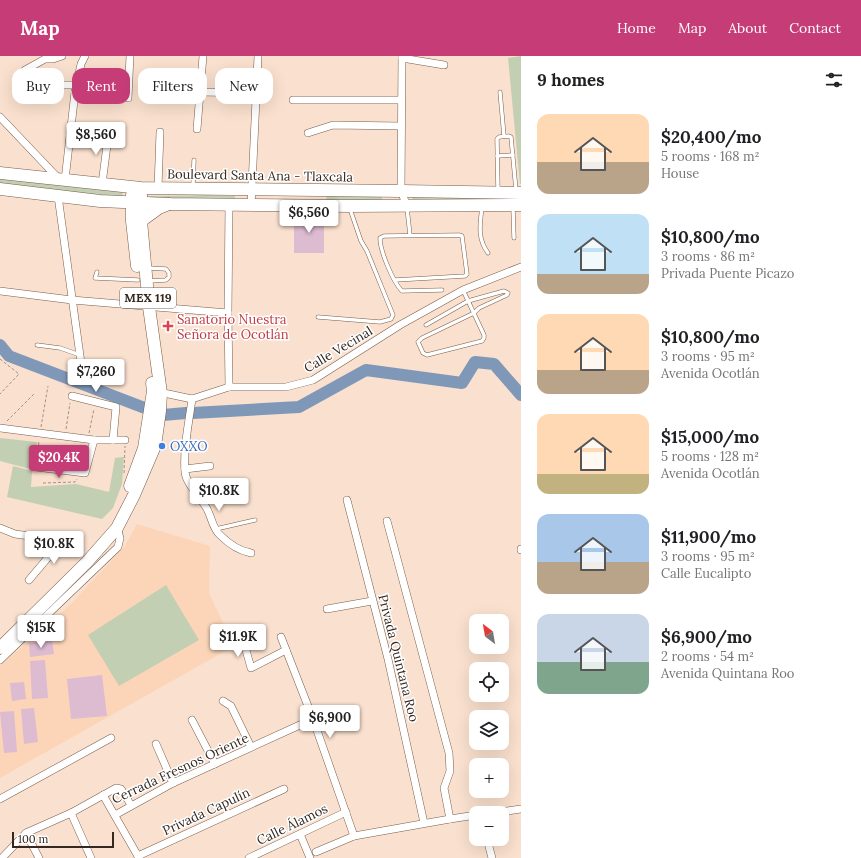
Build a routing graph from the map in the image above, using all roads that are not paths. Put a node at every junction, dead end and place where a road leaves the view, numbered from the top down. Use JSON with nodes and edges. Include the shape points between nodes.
{"nodes":[{"id":1,"x":62,"y":56,"type":"edge"},
{"id":2,"x":85,"y":56,"type":"edge"},
{"id":3,"x":130,"y":56,"type":"edge"},
{"id":4,"x":203,"y":56,"type":"edge"},
{"id":5,"x":258,"y":56,"type":"edge"},
{"id":6,"x":402,"y":57,"type":"edge"},
{"id":7,"x":444,"y":65,"type":"dead end"},
{"id":8,"x":29,"y":68,"type":"edge"},
{"id":9,"x":80,"y":68,"type":"edge"},
{"id":10,"x":129,"y":68,"type":"edge"},
{"id":11,"x":202,"y":68,"type":"edge"},
{"id":12,"x":257,"y":68,"type":"edge"},
{"id":13,"x":500,"y":92,"type":"dead end"},
{"id":14,"x":293,"y":100,"type":"dead end"},
{"id":15,"x":401,"y":100,"type":"junction"},
{"id":16,"x":73,"y":104,"type":"edge"},
{"id":17,"x":199,"y":104,"type":"edge"},
{"id":18,"x":255,"y":104,"type":"edge"},
{"id":19,"x":0,"y":117,"type":"edge"},
{"id":20,"x":401,"y":126,"type":"junction"},
{"id":21,"x":197,"y":129,"type":"dead end"},
{"id":22,"x":109,"y":130,"type":"dead end"},
{"id":23,"x":160,"y":132,"type":"dead end"},
{"id":24,"x":308,"y":133,"type":"dead end"},
{"id":25,"x":504,"y":136,"type":"junction"},
{"id":26,"x":513,"y":155,"type":"junction"},
{"id":27,"x":497,"y":156,"type":"junction"},
{"id":28,"x":194,"y":160,"type":"dead end"},
{"id":29,"x":0,"y":173,"type":"edge"},
{"id":30,"x":62,"y":180,"type":"junction"},
{"id":31,"x":102,"y":184,"type":"junction"},
{"id":32,"x":136,"y":188,"type":"junction"},
{"id":33,"x":158,"y":188,"type":"junction"},
{"id":34,"x":0,"y":189,"type":"edge"},
{"id":35,"x":193,"y":189,"type":"junction"},
{"id":36,"x":251,"y":189,"type":"junction"},
{"id":37,"x":312,"y":190,"type":"junction"},
{"id":38,"x":401,"y":191,"type":"junction"},
{"id":39,"x":498,"y":193,"type":"junction"},
{"id":40,"x":58,"y":196,"type":"junction"},
{"id":41,"x":518,"y":199,"type":"edge"},
{"id":42,"x":100,"y":201,"type":"junction"},
{"id":43,"x":136,"y":201,"type":"junction"},
{"id":44,"x":169,"y":204,"type":"junction"},
{"id":45,"x":229,"y":205,"type":"junction"},
{"id":46,"x":482,"y":205,"type":"junction"},
{"id":47,"x":251,"y":206,"type":"junction"},
{"id":48,"x":313,"y":206,"type":"junction"},
{"id":49,"x":349,"y":206,"type":"junction"},
{"id":50,"x":407,"y":206,"type":"junction"},
{"id":51,"x":137,"y":221,"type":"junction"},
{"id":52,"x":410,"y":235,"type":"junction"},
{"id":53,"x":514,"y":238,"type":"dead end"},
{"id":54,"x":488,"y":253,"type":"dead end"},
{"id":55,"x":521,"y":266,"type":"edge"},
{"id":56,"x":145,"y":268,"type":"junction"},
{"id":57,"x":97,"y":272,"type":"dead end"},
{"id":58,"x":395,"y":280,"type":"junction"},
{"id":59,"x":142,"y":281,"type":"junction"},
{"id":60,"x":442,"y":290,"type":"dead end"},
{"id":61,"x":463,"y":290,"type":"junction"},
{"id":62,"x":0,"y":291,"type":"edge"},
{"id":63,"x":72,"y":300,"type":"junction"},
{"id":64,"x":468,"y":301,"type":"junction"},
{"id":65,"x":145,"y":306,"type":"junction"},
{"id":66,"x":228,"y":313,"type":"junction"},
{"id":67,"x":474,"y":313,"type":"junction"},
{"id":68,"x":318,"y":317,"type":"dead end"},
{"id":69,"x":426,"y":325,"type":"dead end"},
{"id":70,"x":37,"y":345,"type":"dead end"},
{"id":71,"x":80,"y":355,"type":"junction"},
{"id":72,"x":82,"y":370,"type":"dead end"},
{"id":73,"x":229,"y":387,"type":"junction"},
{"id":74,"x":157,"y":392,"type":"junction"},
{"id":75,"x":72,"y":396,"type":"road end"},
{"id":76,"x":192,"y":399,"type":"junction"},
{"id":77,"x":153,"y":422,"type":"junction"},
{"id":78,"x":0,"y":428,"type":"edge"},
{"id":79,"x":91,"y":440,"type":"junction"},
{"id":80,"x":113,"y":440,"type":"junction"},
{"id":81,"x":125,"y":440,"type":"road end"},
{"id":82,"x":210,"y":466,"type":"dead end"},
{"id":83,"x":36,"y":467,"type":"road end"},
{"id":84,"x":185,"y":468,"type":"junction"},
{"id":85,"x":347,"y":500,"type":"dead end"},
{"id":86,"x":255,"y":520,"type":"dead end"},
{"id":87,"x":387,"y":522,"type":"dead end"},
{"id":88,"x":0,"y":528,"type":"edge"},
{"id":89,"x":117,"y":528,"type":"junction"},
{"id":90,"x":215,"y":530,"type":"junction"},
{"id":91,"x":251,"y":553,"type":"dead end"},
{"id":92,"x":28,"y":580,"type":"dead end"},
{"id":93,"x":372,"y":601,"type":"junction"},
{"id":94,"x":328,"y":609,"type":"dead end"},
{"id":95,"x":0,"y":636,"type":"edge"},
{"id":96,"x":281,"y":637,"type":"dead end"},
{"id":97,"x":244,"y":643,"type":"dead end"},
{"id":98,"x":0,"y":648,"type":"edge"},
{"id":99,"x":286,"y":650,"type":"junction"},
{"id":100,"x":0,"y":660,"type":"edge"},
{"id":101,"x":224,"y":701,"type":"dead end"},
{"id":102,"x":313,"y":719,"type":"junction"},
{"id":103,"x":192,"y":720,"type":"dead end"},
{"id":104,"x":111,"y":738,"type":"dead end"},
{"id":105,"x":156,"y":744,"type":"dead end"},
{"id":106,"x":251,"y":747,"type":"junction"},
{"id":107,"x":215,"y":764,"type":"junction"},
{"id":108,"x":173,"y":783,"type":"junction"},
{"id":109,"x":284,"y":789,"type":"dead end"},
{"id":110,"x":103,"y":795,"type":"junction"},
{"id":111,"x":0,"y":799,"type":"edge"},
{"id":112,"x":131,"y":805,"type":"junction"},
{"id":113,"x":521,"y":809,"type":"edge"},
{"id":114,"x":509,"y":811,"type":"edge"},
{"id":115,"x":346,"y":812,"type":"junction"},
{"id":116,"x":71,"y":813,"type":"junction"},
{"id":117,"x":115,"y":815,"type":"junction"},
{"id":118,"x":469,"y":816,"type":"edge"},
{"id":119,"x":450,"y":819,"type":"junction"},
{"id":120,"x":424,"y":823,"type":"junction"},
{"id":121,"x":26,"y":833,"type":"junction"},
{"id":122,"x":300,"y":834,"type":"junction"},
{"id":123,"x":354,"y":836,"type":"junction"},
{"id":124,"x":489,"y":846,"type":"edge"},
{"id":125,"x":316,"y":852,"type":"dead end"},
{"id":126,"x":139,"y":857,"type":"edge"},
{"id":127,"x":2,"y":858,"type":"edge"},
{"id":128,"x":39,"y":858,"type":"edge"},
{"id":129,"x":91,"y":858,"type":"edge"},
{"id":130,"x":249,"y":858,"type":"edge"},
{"id":131,"x":310,"y":858,"type":"edge"},
{"id":132,"x":492,"y":858,"type":"edge"}],
"edges":[{"from":1,"to":8,"type":"street","via":[[45,59]]},
{"from":2,"to":9,"type":"street"},
{"from":3,"to":10,"type":"street"},
{"from":4,"to":11,"type":"street"},
{"from":5,"to":12,"type":"street"},
{"from":6,"to":7,"type":"street"},
{"from":6,"to":15,"type":"street"},
{"from":13,"to":25,"type":"lane"},
{"from":14,"to":15,"type":"street"},
{"from":15,"to":20,"type":"street"},
{"from":16,"to":30,"type":"street"},
{"from":17,"to":21,"type":"street"},
{"from":18,"to":36,"type":"street"},
{"from":19,"to":30,"type":"street"},
{"from":20,"to":24,"type":"street","via":[[332,125]]},
{"from":20,"to":38,"type":"street"},
{"from":22,"to":31,"type":"street"},
{"from":23,"to":33,"type":"street"},
{"from":25,"to":26,"type":"lane","via":[[511,137]]},
{"from":25,"to":27,"type":"lane","via":[[497,138]]},
{"from":26,"to":27,"type":"lane"},
{"from":26,"to":41,"type":"lane"},
{"from":27,"to":39,"type":"lane"},
{"from":28,"to":35,"type":"lane"},
{"from":29,"to":30,"type":"main road","name":"Boulevard Santa Ana - Tlaxcala"},
{"from":30,"to":31,"type":"main road","name":"Boulevard Santa Ana - Tlaxcala"},
{"from":31,"to":32,"type":"main road","name":"Boulevard Santa Ana - Tlaxcala"},
{"from":32,"to":33,"type":"main road","name":"Boulevard Santa Ana - Tlaxcala"},
{"from":32,"to":43,"type":"main road","number":"MEX 119"},
{"from":33,"to":35,"type":"main road","name":"Boulevard Santa Ana - Tlaxcala"},
{"from":34,"to":40,"type":"main road"},
{"from":35,"to":36,"type":"main road","name":"Boulevard Santa Ana - Tlaxcala"},
{"from":36,"to":37,"type":"main road","name":"Boulevard Santa Ana - Tlaxcala"},
{"from":36,"to":47,"type":"street"},
{"from":37,"to":38,"type":"main road","name":"Boulevard Santa Ana - Tlaxcala"},
{"from":37,"to":48,"type":"main road"},
{"from":38,"to":39,"type":"main road","name":"Boulevard Santa Ana - Tlaxcala"},
{"from":38,"to":50,"type":"street"},
{"from":39,"to":41,"type":"main road","name":"Boulevard Santa Ana - Tlaxcala"},
{"from":40,"to":42,"type":"main road"},
{"from":40,"to":63,"type":"street"},
{"from":41,"to":46,"type":"main road"},
{"from":41,"to":53,"type":"lane"},
{"from":42,"to":43,"type":"main road"},
{"from":42,"to":51,"type":"main road","via":[[121,208]]},
{"from":43,"to":44,"type":"main road"},
{"from":43,"to":51,"type":"main road","number":"MEX 119"},
{"from":44,"to":45,"type":"main road"},
{"from":44,"to":51,"type":"main road"},
{"from":45,"to":47,"type":"main road"},
{"from":45,"to":66,"type":"street"},
{"from":46,"to":50,"type":"main road"},
{"from":46,"to":54,"type":"lane","via":[[480,239]]},
{"from":47,"to":48,"type":"main road"},
{"from":48,"to":49,"type":"main road"},
{"from":49,"to":50,"type":"main road"},
{"from":49,"to":68,"type":"lane","via":[[393,315],[391,319],[380,322]]},
{"from":50,"to":52,"type":"lane"},
{"from":51,"to":56,"type":"main road","number":"MEX 119"},
{"from":51,"to":59,"type":"main road","number":"MEX 119"},
{"from":52,"to":58,"type":"lane","via":[[380,238]]},
{"from":52,"to":58,"type":"lane","via":[[462,236],[468,274]]},
{"from":55,"to":61,"type":"street","name":"Calle Vecinal"},
{"from":56,"to":59,"type":"main road","number":"MEX 119"},
{"from":56,"to":59,"type":"lane","via":[[166,269],[169,277],[166,280]]},
{"from":57,"to":59,"type":"lane","via":[[95,278]]},
{"from":58,"to":60,"type":"lane","via":[[402,291]]},
{"from":59,"to":65,"type":"main road","number":"MEX 119"},
{"from":61,"to":64,"type":"lane"},
{"from":61,"to":73,"type":"street","name":"Calle Vecinal","via":[[400,325],[313,380],[286,386]]},
{"from":62,"to":63,"type":"street"},
{"from":63,"to":65,"type":"street"},
{"from":63,"to":71,"type":"street"},
{"from":64,"to":67,"type":"lane"},
{"from":64,"to":67,"type":"lane","via":[[504,290],[508,293]]},
{"from":64,"to":69,"type":"lane"},
{"from":65,"to":66,"type":"street"},
{"from":65,"to":74,"type":"main road","number":"MEX 119"},
{"from":66,"to":73,"type":"street"},
{"from":67,"to":67,"type":"lane","via":[[422,338],[418,342],[424,353],[431,355],[482,341],[484,335]]},
{"from":70,"to":71,"type":"lane","via":[[60,348]]},
{"from":71,"to":72,"type":"street"},
{"from":73,"to":76,"type":"street","name":"Calle Vecinal"},
{"from":74,"to":76,"type":"street","name":"Calle Vecinal"},
{"from":74,"to":77,"type":"main road","number":"MEX 119"},
{"from":75,"to":80,"type":"street","via":[[116,407]]},
{"from":76,"to":84,"type":"street","via":[[184,456]]},
{"from":77,"to":89,"type":"main road","number":"MEX 119","via":[[154,446]]},
{"from":77,"to":95,"type":"main road","number":"MEX 119","via":[[126,496],[114,519],[82,557]]},
{"from":78,"to":79,"type":"street"},
{"from":79,"to":80,"type":"street"},
{"from":79,"to":83,"type":"street","via":[[91,453],[83,472]]},
{"from":80,"to":81,"type":"street"},
{"from":82,"to":84,"type":"street"},
{"from":84,"to":90,"type":"street","via":[[185,474],[208,510]]},
{"from":85,"to":93,"type":"street","name":"Privada Quintana Roo"},
{"from":86,"to":90,"type":"lane"},
{"from":87,"to":119,"type":"street","via":[[449,753],[450,771],[444,788]]},
{"from":88,"to":92,"type":"street","via":[[15,534],[51,538],[56,542],[56,548]]},
{"from":89,"to":98,"type":"main road","number":"MEX 119","via":[[87,562]]},
{"from":89,"to":100,"type":"street","via":[[120,538],[118,547]]},
{"from":90,"to":91,"type":"street","via":[[230,544]]},
{"from":93,"to":94,"type":"street"},
{"from":93,"to":120,"type":"street","name":"Privada Quintana Roo","via":[[388,659]]},
{"from":96,"to":99,"type":"street"},
{"from":97,"to":99,"type":"street","via":[[251,668]]},
{"from":99,"to":102,"type":"street"},
{"from":101,"to":106,"type":"street","via":[[231,706]]},
{"from":102,"to":106,"type":"street","name":"Cerrada Fresnos Oriente"},
{"from":102,"to":115,"type":"street"},
{"from":103,"to":107,"type":"street"},
{"from":104,"to":111,"type":"street"},
{"from":105,"to":108,"type":"street"},
{"from":106,"to":107,"type":"street","name":"Cerrada Fresnos Oriente"},
{"from":107,"to":108,"type":"street","name":"Cerrada Fresnos Oriente"},
{"from":108,"to":112,"type":"street","name":"Cerrada Fresnos Oriente"},
{"from":109,"to":126,"type":"street","name":"Privada Capulín"},
{"from":110,"to":112,"type":"street","via":[[119,787]]},
{"from":110,"to":116,"type":"street","name":"Cerrada Fresnos Oriente"},
{"from":110,"to":117,"type":"street","name":"Cerrada Fresnos Oriente"},
{"from":112,"to":117,"type":"street","name":"Cerrada Fresnos Oriente"},
{"from":113,"to":114,"type":"street"},
{"from":115,"to":122,"type":"street","name":"Calle Álamos"},
{"from":115,"to":123,"type":"street"},
{"from":116,"to":121,"type":"street","name":"Cerrada Fresnos Oriente"},
{"from":116,"to":129,"type":"street"},
{"from":117,"to":126,"type":"street"},
{"from":118,"to":119,"type":"street"},
{"from":119,"to":120,"type":"street"},
{"from":120,"to":123,"type":"street"},
{"from":121,"to":127,"type":"street","name":"Cerrada Fresnos Oriente"},
{"from":121,"to":128,"type":"street"},
{"from":122,"to":130,"type":"street","name":"Calle Álamos"},
{"from":122,"to":131,"type":"street"},
{"from":123,"to":125,"type":"street"},
{"from":124,"to":132,"type":"street"}]}
